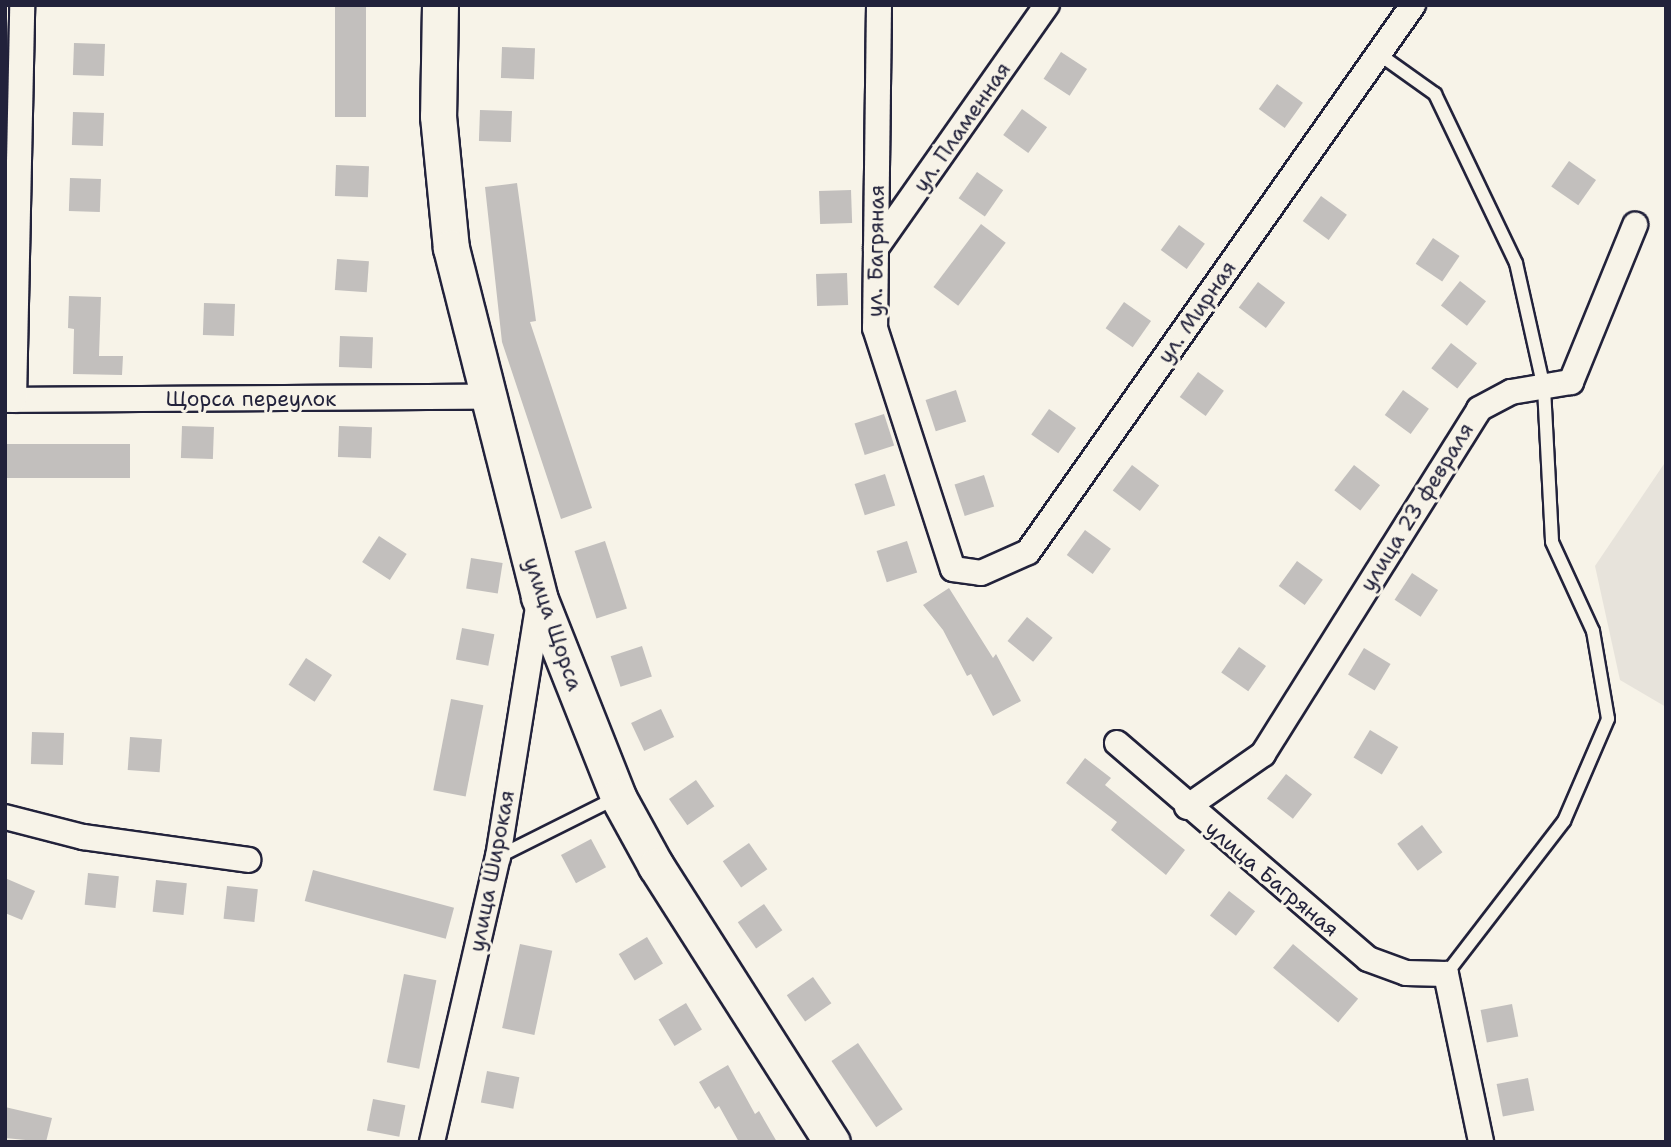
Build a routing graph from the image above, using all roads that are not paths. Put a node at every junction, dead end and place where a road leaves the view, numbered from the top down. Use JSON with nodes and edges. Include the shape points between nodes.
{"nodes":[{"id":1,"x":22,"y":5,"type":"edge"},
{"id":2,"x":440,"y":5,"type":"edge"},
{"id":3,"x":879,"y":5,"type":"edge"},
{"id":4,"x":1047,"y":5,"type":"edge"},
{"id":5,"x":1413,"y":5,"type":"edge"},
{"id":6,"x":1379,"y":54,"type":"junction"},
{"id":7,"x":1635,"y":225,"type":"dead end"},
{"id":8,"x":876,"y":248,"type":"junction"},
{"id":9,"x":1544,"y":388,"type":"junction"},
{"id":10,"x":487,"y":397,"type":"junction"},
{"id":11,"x":10,"y":400,"type":"edge"},
{"id":12,"x":953,"y":569,"type":"joint"},
{"id":13,"x":540,"y":597,"type":"junction"},
{"id":14,"x":1117,"y":743,"type":"dead end"},
{"id":15,"x":618,"y":797,"type":"junction"},
{"id":16,"x":1187,"y":807,"type":"junction"},
{"id":17,"x":5,"y":817,"type":"edge"},
{"id":18,"x":498,"y":857,"type":"junction"},
{"id":19,"x":248,"y":860,"type":"dead end"},
{"id":20,"x":1446,"y":974,"type":"junction"},
{"id":21,"x":432,"y":1142,"type":"edge"},
{"id":22,"x":832,"y":1142,"type":"edge"},
{"id":23,"x":1481,"y":1142,"type":"edge"}],
"edges":[{"from":1,"to":11,"type":"street","name":"Щорса переулок"},
{"from":2,"to":10,"type":"street","name":"улица Щорса","via":[[438,116],[451,248]]},
{"from":3,"to":8,"type":"street","name":"ул. Багряная"},
{"from":4,"to":8,"type":"street","name":"ул. Пламенная"},
{"from":5,"to":6,"type":"street","name":"ул. Мирная"},
{"from":6,"to":9,"type":"lane","via":[[1435,94],[1516,263]]},
{"from":6,"to":12,"type":"street","name":"ул. Мирная","via":[[1028,552],[981,573]]},
{"from":7,"to":9,"type":"street","name":"улица 23 февраля","via":[[1571,382]]},
{"from":8,"to":12,"type":"street","name":"ул. Багряная","via":[[875,328]]},
{"from":9,"to":16,"type":"street","name":"улица 23 февраля","via":[[1511,392],[1479,408],[1263,754]]},
{"from":9,"to":20,"type":"lane","via":[[1552,542],[1593,631],[1608,719],[1564,821]]},
{"from":10,"to":11,"type":"street","name":"Щорса переулок"},
{"from":10,"to":13,"type":"street","name":"улица Щорса"},
{"from":13,"to":15,"type":"street","name":"улица Щорса"},
{"from":13,"to":18,"type":"street","name":"улица Широкая"},
{"from":14,"to":16,"type":"street","name":"улица Багряная"},
{"from":15,"to":18,"type":"lane"},
{"from":15,"to":22,"type":"street","name":"улица Щорса","via":[[656,866]]},
{"from":16,"to":20,"type":"street","name":"улица Багряная","via":[[1368,959],[1406,973]]},
{"from":17,"to":19,"type":"street","via":[[83,837]]},
{"from":18,"to":21,"type":"street","name":"улица Широкая"},
{"from":20,"to":23,"type":"street"}]}
